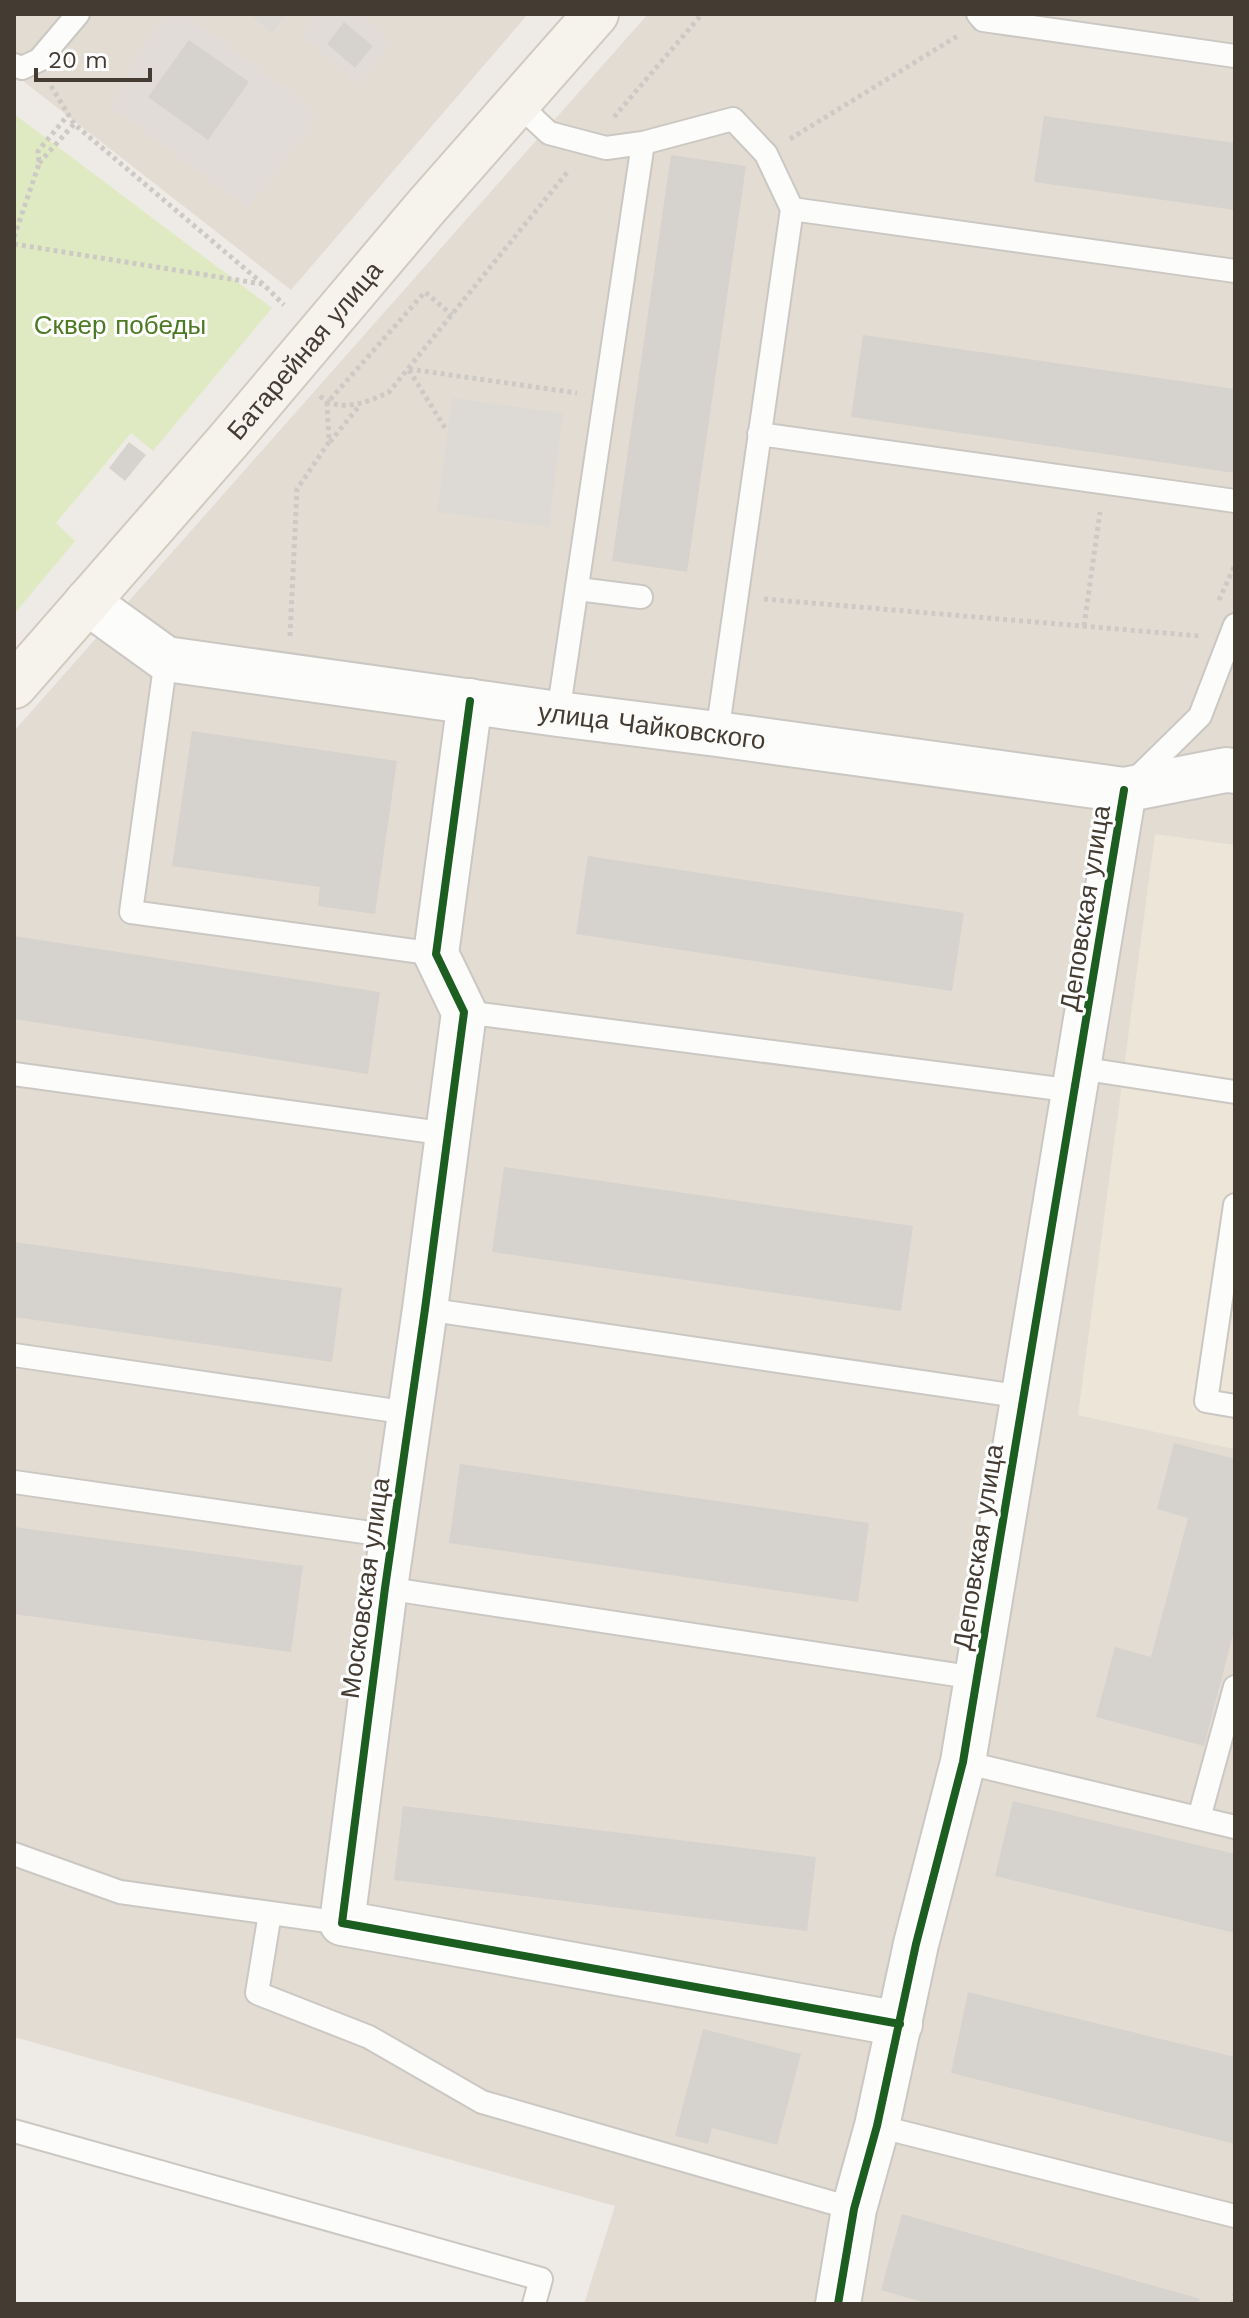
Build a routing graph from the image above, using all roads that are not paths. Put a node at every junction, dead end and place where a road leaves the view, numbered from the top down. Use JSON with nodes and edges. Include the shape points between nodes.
{"nodes":[{"id":1,"x":78,"y":14,"type":"edge"},
{"id":2,"x":980,"y":17,"type":"edge"},
{"id":3,"x":582,"y":23,"type":"edge"},
{"id":4,"x":1235,"y":56,"type":"edge"},
{"id":5,"x":14,"y":65,"type":"edge"},
{"id":6,"x":518,"y":104,"type":"junction"},
{"id":7,"x":643,"y":143,"type":"junction"},
{"id":8,"x":792,"y":209,"type":"junction"},
{"id":9,"x":1235,"y":271,"type":"edge"},
{"id":10,"x":759,"y":434,"type":"junction"},
{"id":11,"x":1235,"y":501,"type":"edge"},
{"id":12,"x":578,"y":589,"type":"junction"},
{"id":13,"x":641,"y":597,"type":"dead end"},
{"id":14,"x":87,"y":602,"type":"junction"},
{"id":15,"x":1235,"y":625,"type":"edge"},
{"id":16,"x":166,"y":659,"type":"junction"},
{"id":17,"x":14,"y":686,"type":"edge"},
{"id":18,"x":470,"y":701,"type":"junction"},
{"id":19,"x":558,"y":714,"type":"junction"},
{"id":20,"x":717,"y":734,"type":"junction"},
{"id":21,"x":1235,"y":771,"type":"edge"},
{"id":22,"x":1124,"y":790,"type":"junction"},
{"id":23,"x":436,"y":954,"type":"junction"},
{"id":24,"x":464,"y":1012,"type":"junction"},
{"id":25,"x":14,"y":1074,"type":"edge"},
{"id":26,"x":1077,"y":1080,"type":"junction"},
{"id":27,"x":1235,"y":1092,"type":"edge"},
{"id":28,"x":448,"y":1134,"type":"junction"},
{"id":29,"x":1235,"y":1205,"type":"edge"},
{"id":30,"x":425,"y":1309,"type":"junction"},
{"id":31,"x":14,"y":1355,"type":"edge"},
{"id":32,"x":1024,"y":1397,"type":"junction"},
{"id":33,"x":1235,"y":1406,"type":"edge"},
{"id":34,"x":409,"y":1413,"type":"junction"},
{"id":35,"x":14,"y":1482,"type":"edge"},
{"id":36,"x":392,"y":1536,"type":"junction"},
{"id":37,"x":385,"y":1588,"type":"junction"},
{"id":38,"x":977,"y":1678,"type":"junction"},
{"id":39,"x":1235,"y":1687,"type":"edge"},
{"id":40,"x":963,"y":1762,"type":"junction"},
{"id":41,"x":1199,"y":1818,"type":"junction"},
{"id":42,"x":1235,"y":1827,"type":"edge"},
{"id":43,"x":14,"y":1854,"type":"edge"},
{"id":44,"x":270,"y":1913,"type":"junction"},
{"id":45,"x":342,"y":1923,"type":"junction"},
{"id":46,"x":900,"y":2024,"type":"junction"},
{"id":47,"x":877,"y":2126,"type":"junction"},
{"id":48,"x":14,"y":2131,"type":"edge"},
{"id":49,"x":854,"y":2209,"type":"junction"},
{"id":50,"x":1235,"y":2216,"type":"edge"},
{"id":51,"x":534,"y":2304,"type":"edge"},
{"id":52,"x":838,"y":2304,"type":"edge"}],
"edges":[{"from":1,"to":5,"type":"lane","via":[[39,60],[22,68]]},
{"from":2,"to":4,"type":"lane"},
{"from":3,"to":6,"type":"main road","name":"Батарейная улица"},
{"from":6,"to":7,"type":"lane","via":[[549,133],[606,148]]},
{"from":6,"to":14,"type":"main road","name":"Батарейная улица"},
{"from":7,"to":8,"type":"lane","via":[[733,119],[766,154]]},
{"from":7,"to":12,"type":"lane"},
{"from":8,"to":9,"type":"lane"},
{"from":8,"to":10,"type":"lane"},
{"from":10,"to":11,"type":"lane"},
{"from":10,"to":20,"type":"lane"},
{"from":12,"to":13,"type":"lane"},
{"from":12,"to":19,"type":"lane"},
{"from":14,"to":16,"type":"street","name":"улица Чайковского"},
{"from":14,"to":17,"type":"main road","name":"Батарейная улица"},
{"from":15,"to":22,"type":"lane","via":[[1200,716]]},
{"from":16,"to":18,"type":"street","name":"улица Чайковского"},
{"from":16,"to":23,"type":"lane","via":[[131,912]]},
{"from":18,"to":19,"type":"street","name":"улица Чайковского"},
{"from":18,"to":23,"type":"street"},
{"from":19,"to":20,"type":"street","name":"улица Чайковского"},
{"from":20,"to":22,"type":"street","name":"улица Чайковского"},
{"from":21,"to":22,"type":"street","name":"улица Чайковского"},
{"from":22,"to":26,"type":"street","name":"Деповская улица"},
{"from":23,"to":24,"type":"street"},
{"from":24,"to":26,"type":"lane"},
{"from":24,"to":28,"type":"street","name":"Московская улица"},
{"from":25,"to":28,"type":"lane"},
{"from":26,"to":27,"type":"lane"},
{"from":26,"to":32,"type":"street","name":"Деповская улица"},
{"from":28,"to":30,"type":"street","name":"Московская улица"},
{"from":29,"to":33,"type":"lane","via":[[1206,1401]]},
{"from":30,"to":32,"type":"lane"},
{"from":30,"to":34,"type":"street","name":"Московская улица"},
{"from":31,"to":34,"type":"lane"},
{"from":32,"to":38,"type":"street","name":"Деповская улица"},
{"from":34,"to":36,"type":"street","name":"Московская улица"},
{"from":35,"to":36,"type":"lane"},
{"from":36,"to":37,"type":"street","name":"Московская улица"},
{"from":37,"to":38,"type":"lane"},
{"from":37,"to":45,"type":"street","name":"Московская улица"},
{"from":38,"to":40,"type":"street","name":"Деповская улица"},
{"from":39,"to":41,"type":"lane"},
{"from":40,"to":41,"type":"lane"},
{"from":40,"to":46,"type":"street","name":"Деповская улица"},
{"from":41,"to":42,"type":"lane"},
{"from":43,"to":44,"type":"lane","via":[[120,1892]]},
{"from":44,"to":45,"type":"lane"},
{"from":44,"to":49,"type":"lane","via":[[257,1993],[369,2037],[482,2102]]},
{"from":45,"to":46,"type":"street"},
{"from":46,"to":47,"type":"street","name":"Деповская улица"},
{"from":47,"to":49,"type":"street","name":"Деповская улица"},
{"from":47,"to":50,"type":"lane"},
{"from":48,"to":51,"type":"lane","via":[[541,2279]]},
{"from":49,"to":52,"type":"street","name":"Деповская улица"}]}
